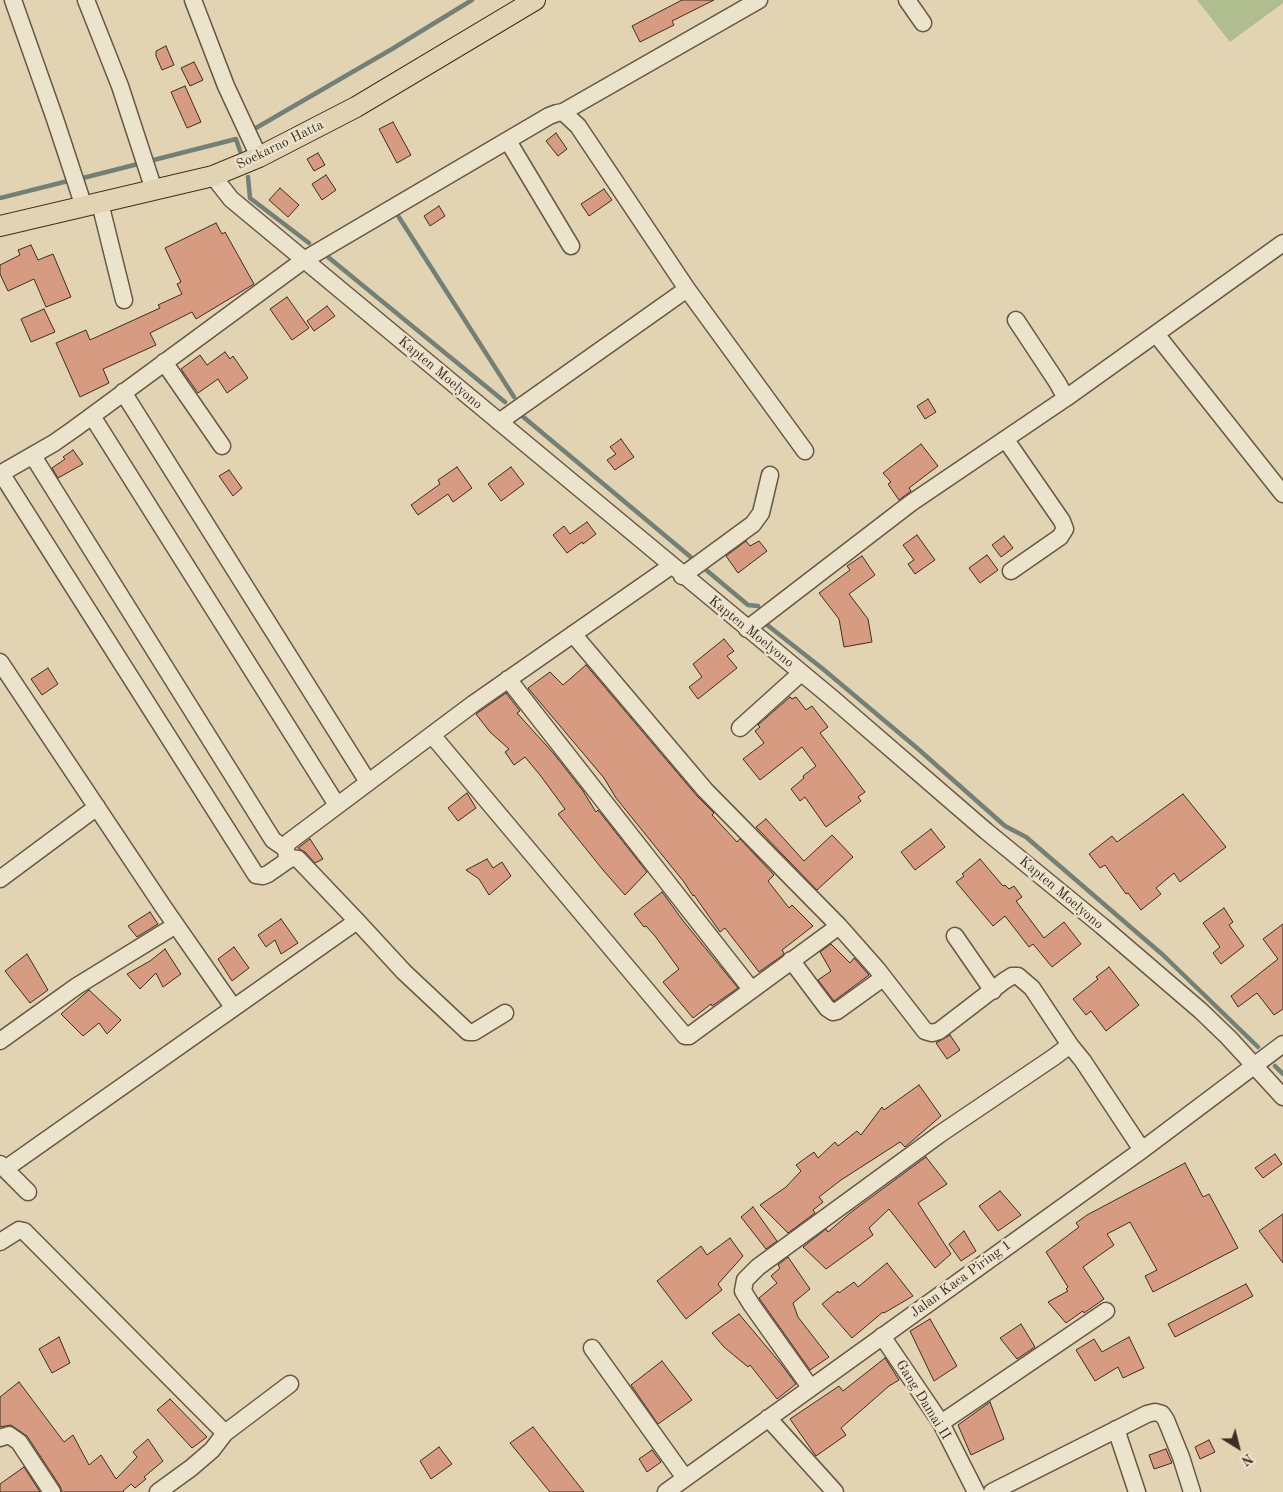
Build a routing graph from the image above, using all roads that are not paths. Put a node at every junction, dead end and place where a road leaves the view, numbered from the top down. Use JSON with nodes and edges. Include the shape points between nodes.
{"nodes":[{"id":1,"x":13,"y":0,"type":"edge"},
{"id":2,"x":86,"y":0,"type":"edge"},
{"id":3,"x":192,"y":0,"type":"edge"},
{"id":4,"x":536,"y":0,"type":"edge"},
{"id":5,"x":759,"y":0,"type":"edge"},
{"id":6,"x":907,"y":0,"type":"edge"},
{"id":7,"x":923,"y":23,"type":"dead end"},
{"id":8,"x":563,"y":112,"type":"junction"},
{"id":9,"x":508,"y":141,"type":"junction"},
{"id":10,"x":259,"y":157,"type":"junction"},
{"id":11,"x":213,"y":176,"type":"junction"},
{"id":12,"x":154,"y":190,"type":"junction"},
{"id":13,"x":92,"y":205,"type":"junction"},
{"id":14,"x":0,"y":226,"type":"edge"},
{"id":15,"x":1283,"y":244,"type":"edge"},
{"id":16,"x":571,"y":246,"type":"dead end"},
{"id":17,"x":304,"y":260,"type":"junction"},
{"id":18,"x":687,"y":289,"type":"junction"},
{"id":19,"x":124,"y":300,"type":"dead end"},
{"id":20,"x":1016,"y":320,"type":"dead end"},
{"id":21,"x":1156,"y":334,"type":"junction"},
{"id":22,"x":164,"y":362,"type":"junction"},
{"id":23,"x":122,"y":392,"type":"junction"},
{"id":24,"x":1066,"y":398,"type":"junction"},
{"id":25,"x":92,"y":416,"type":"junction"},
{"id":26,"x":499,"y":422,"type":"junction"},
{"id":27,"x":1006,"y":440,"type":"junction"},
{"id":28,"x":222,"y":446,"type":"dead end"},
{"id":29,"x":805,"y":452,"type":"dead end"},
{"id":30,"x":33,"y":456,"type":"junction"},
{"id":31,"x":1,"y":474,"type":"edge"},
{"id":32,"x":770,"y":475,"type":"dead end"},
{"id":33,"x":1283,"y":494,"type":"edge"},
{"id":34,"x":677,"y":571,"type":"junction"},
{"id":35,"x":1011,"y":571,"type":"dead end"},
{"id":36,"x":747,"y":629,"type":"junction"},
{"id":37,"x":573,"y":634,"type":"junction"},
{"id":38,"x":0,"y":662,"type":"edge"},
{"id":39,"x":801,"y":673,"type":"junction"},
{"id":40,"x":508,"y":679,"type":"junction"},
{"id":41,"x":740,"y":728,"type":"dead end"},
{"id":42,"x":432,"y":735,"type":"junction"},
{"id":43,"x":368,"y":782,"type":"junction"},
{"id":44,"x":337,"y":806,"type":"junction"},
{"id":45,"x":97,"y":808,"type":"junction"},
{"id":46,"x":287,"y":855,"type":"junction"},
{"id":47,"x":0,"y":879,"type":"edge"},
{"id":48,"x":357,"y":921,"type":"junction"},
{"id":49,"x":176,"y":926,"type":"junction"},
{"id":50,"x":839,"y":926,"type":"junction"},
{"id":51,"x":955,"y":936,"type":"dead end"},
{"id":52,"x":791,"y":960,"type":"junction"},
{"id":53,"x":883,"y":978,"type":"junction"},
{"id":54,"x":751,"y":989,"type":"junction"},
{"id":55,"x":992,"y":991,"type":"junction"},
{"id":56,"x":233,"y":1007,"type":"junction"},
{"id":57,"x":505,"y":1013,"type":"dead end"},
{"id":58,"x":0,"y":1041,"type":"edge"},
{"id":59,"x":1070,"y":1044,"type":"junction"},
{"id":60,"x":1283,"y":1044,"type":"edge"},
{"id":61,"x":1254,"y":1065,"type":"junction"},
{"id":62,"x":1283,"y":1097,"type":"edge"},
{"id":63,"x":1142,"y":1150,"type":"junction"},
{"id":64,"x":2,"y":1166,"type":"edge"},
{"id":65,"x":28,"y":1192,"type":"dead end"},
{"id":66,"x":0,"y":1242,"type":"edge"},
{"id":67,"x":1106,"y":1311,"type":"dead end"},
{"id":68,"x":882,"y":1336,"type":"junction"},
{"id":69,"x":592,"y":1348,"type":"dead end"},
{"id":70,"x":290,"y":1384,"type":"dead end"},
{"id":71,"x":810,"y":1387,"type":"junction"},
{"id":72,"x":768,"y":1418,"type":"junction"},
{"id":73,"x":941,"y":1423,"type":"junction"},
{"id":74,"x":1116,"y":1429,"type":"junction"},
{"id":75,"x":224,"y":1433,"type":"junction"},
{"id":76,"x":0,"y":1438,"type":"edge"},
{"id":77,"x":685,"y":1478,"type":"junction"},
{"id":78,"x":52,"y":1492,"type":"edge"},
{"id":79,"x":158,"y":1492,"type":"edge"},
{"id":80,"x":666,"y":1492,"type":"edge"},
{"id":81,"x":835,"y":1492,"type":"edge"},
{"id":82,"x":976,"y":1492,"type":"edge"},
{"id":83,"x":992,"y":1492,"type":"edge"},
{"id":84,"x":1137,"y":1492,"type":"edge"},
{"id":85,"x":1192,"y":1492,"type":"edge"}],
"edges":[{"from":1,"to":13,"type":"street","via":[[55,119]]},
{"from":2,"to":12,"type":"street","via":[[120,86]]},
{"from":3,"to":10,"type":"street"},
{"from":4,"to":10,"type":"main road","name":"Soekarno Hatta","via":[[356,107]]},
{"from":5,"to":8,"type":"street"},
{"from":6,"to":7,"type":"street"},
{"from":8,"to":9,"type":"street","via":[[549,116]]},
{"from":8,"to":18,"type":"street","via":[[578,126]]},
{"from":9,"to":16,"type":"street"},
{"from":9,"to":17,"type":"street"},
{"from":10,"to":11,"type":"main road","name":"Soekarno Hatta"},
{"from":11,"to":12,"type":"main road","name":"Soekarno Hatta"},
{"from":11,"to":17,"type":"street","name":"Kapten Moelyono","via":[[231,199]]},
{"from":12,"to":13,"type":"main road","name":"Soekarno Hatta"},
{"from":13,"to":14,"type":"main road","name":"Soekarno Hatta"},
{"from":13,"to":19,"type":"street"},
{"from":15,"to":21,"type":"street"},
{"from":17,"to":22,"type":"street"},
{"from":17,"to":26,"type":"street","name":"Kapten Moelyono"},
{"from":18,"to":26,"type":"street"},
{"from":18,"to":29,"type":"street"},
{"from":20,"to":24,"type":"street"},
{"from":21,"to":24,"type":"street"},
{"from":21,"to":33,"type":"street"},
{"from":22,"to":23,"type":"street"},
{"from":22,"to":28,"type":"street"},
{"from":23,"to":25,"type":"street"},
{"from":23,"to":43,"type":"street"},
{"from":24,"to":27,"type":"street"},
{"from":25,"to":30,"type":"street"},
{"from":25,"to":44,"type":"street"},
{"from":26,"to":34,"type":"street","name":"Kapten Moelyono"},
{"from":27,"to":35,"type":"street","via":[[1065,528],[1060,537]]},
{"from":27,"to":36,"type":"street","via":[[911,503]]},
{"from":30,"to":31,"type":"street"},
{"from":30,"to":46,"type":"street","via":[[273,840]]},
{"from":31,"to":46,"type":"street","via":[[256,875],[263,876]]},
{"from":32,"to":34,"type":"street","via":[[761,513],[753,524]]},
{"from":34,"to":36,"type":"street","name":"Kapten Moelyono"},
{"from":34,"to":37,"type":"street"},
{"from":36,"to":39,"type":"street","name":"Kapten Moelyono"},
{"from":37,"to":40,"type":"street"},
{"from":37,"to":50,"type":"street","via":[[705,790]]},
{"from":38,"to":45,"type":"street"},
{"from":39,"to":41,"type":"street"},
{"from":39,"to":61,"type":"street","name":"Kapten Moelyono","via":[[1144,962],[1208,1018]]},
{"from":40,"to":42,"type":"street"},
{"from":40,"to":54,"type":"street"},
{"from":42,"to":43,"type":"street"},
{"from":42,"to":54,"type":"street","via":[[685,1036]]},
{"from":43,"to":44,"type":"street"},
{"from":44,"to":46,"type":"street","via":[[290,841]]},
{"from":45,"to":47,"type":"street"},
{"from":45,"to":49,"type":"street"},
{"from":46,"to":48,"type":"street","via":[[298,859]]},
{"from":48,"to":56,"type":"street"},
{"from":48,"to":57,"type":"street","via":[[404,972],[468,1032],[474,1032]]},
{"from":49,"to":56,"type":"street"},
{"from":49,"to":58,"type":"street","via":[[77,986]]},
{"from":50,"to":52,"type":"street"},
{"from":50,"to":53,"type":"street"},
{"from":51,"to":55,"type":"street"},
{"from":52,"to":53,"type":"street","via":[[833,1012]]},
{"from":52,"to":54,"type":"street"},
{"from":53,"to":55,"type":"street","via":[[919,1025],[932,1033]]},
{"from":55,"to":59,"type":"street","via":[[1012,976],[1018,976],[1041,1000]]},
{"from":56,"to":64,"type":"street"},
{"from":59,"to":63,"type":"street"},
{"from":59,"to":71,"type":"street","via":[[940,1134],[758,1267],[745,1280],[743,1291],[750,1304]]},
{"from":60,"to":61,"type":"street","name":"Jalan Kaca Piring 1"},
{"from":61,"to":62,"type":"street","name":"Kapten Moelyono"},
{"from":61,"to":63,"type":"street","name":"Jalan Kaca Piring 1"},
{"from":63,"to":68,"type":"street","name":"Jalan Kaca Piring 1"},
{"from":64,"to":65,"type":"street"},
{"from":66,"to":75,"type":"street","via":[[14,1232],[24,1231]]},
{"from":67,"to":73,"type":"street"},
{"from":68,"to":71,"type":"street","name":"Jalan Kaca Piring 1"},
{"from":68,"to":73,"type":"street","name":"Gang Damai II"},
{"from":69,"to":77,"type":"street"},
{"from":70,"to":75,"type":"street"},
{"from":71,"to":72,"type":"street","name":"Jalan Kaca Piring 1"},
{"from":72,"to":77,"type":"street","name":"Jalan Kaca Piring 1"},
{"from":72,"to":81,"type":"street"},
{"from":73,"to":82,"type":"street","name":"Gang Damai II"},
{"from":74,"to":83,"type":"street"},
{"from":74,"to":84,"type":"street"},
{"from":74,"to":85,"type":"street","via":[[1147,1414],[1162,1414]]},
{"from":75,"to":79,"type":"street","via":[[212,1450]]},
{"from":76,"to":78,"type":"street","via":[[9,1435],[19,1442]]},
{"from":77,"to":80,"type":"street","name":"Jalan Kaca Piring 1"}]}
